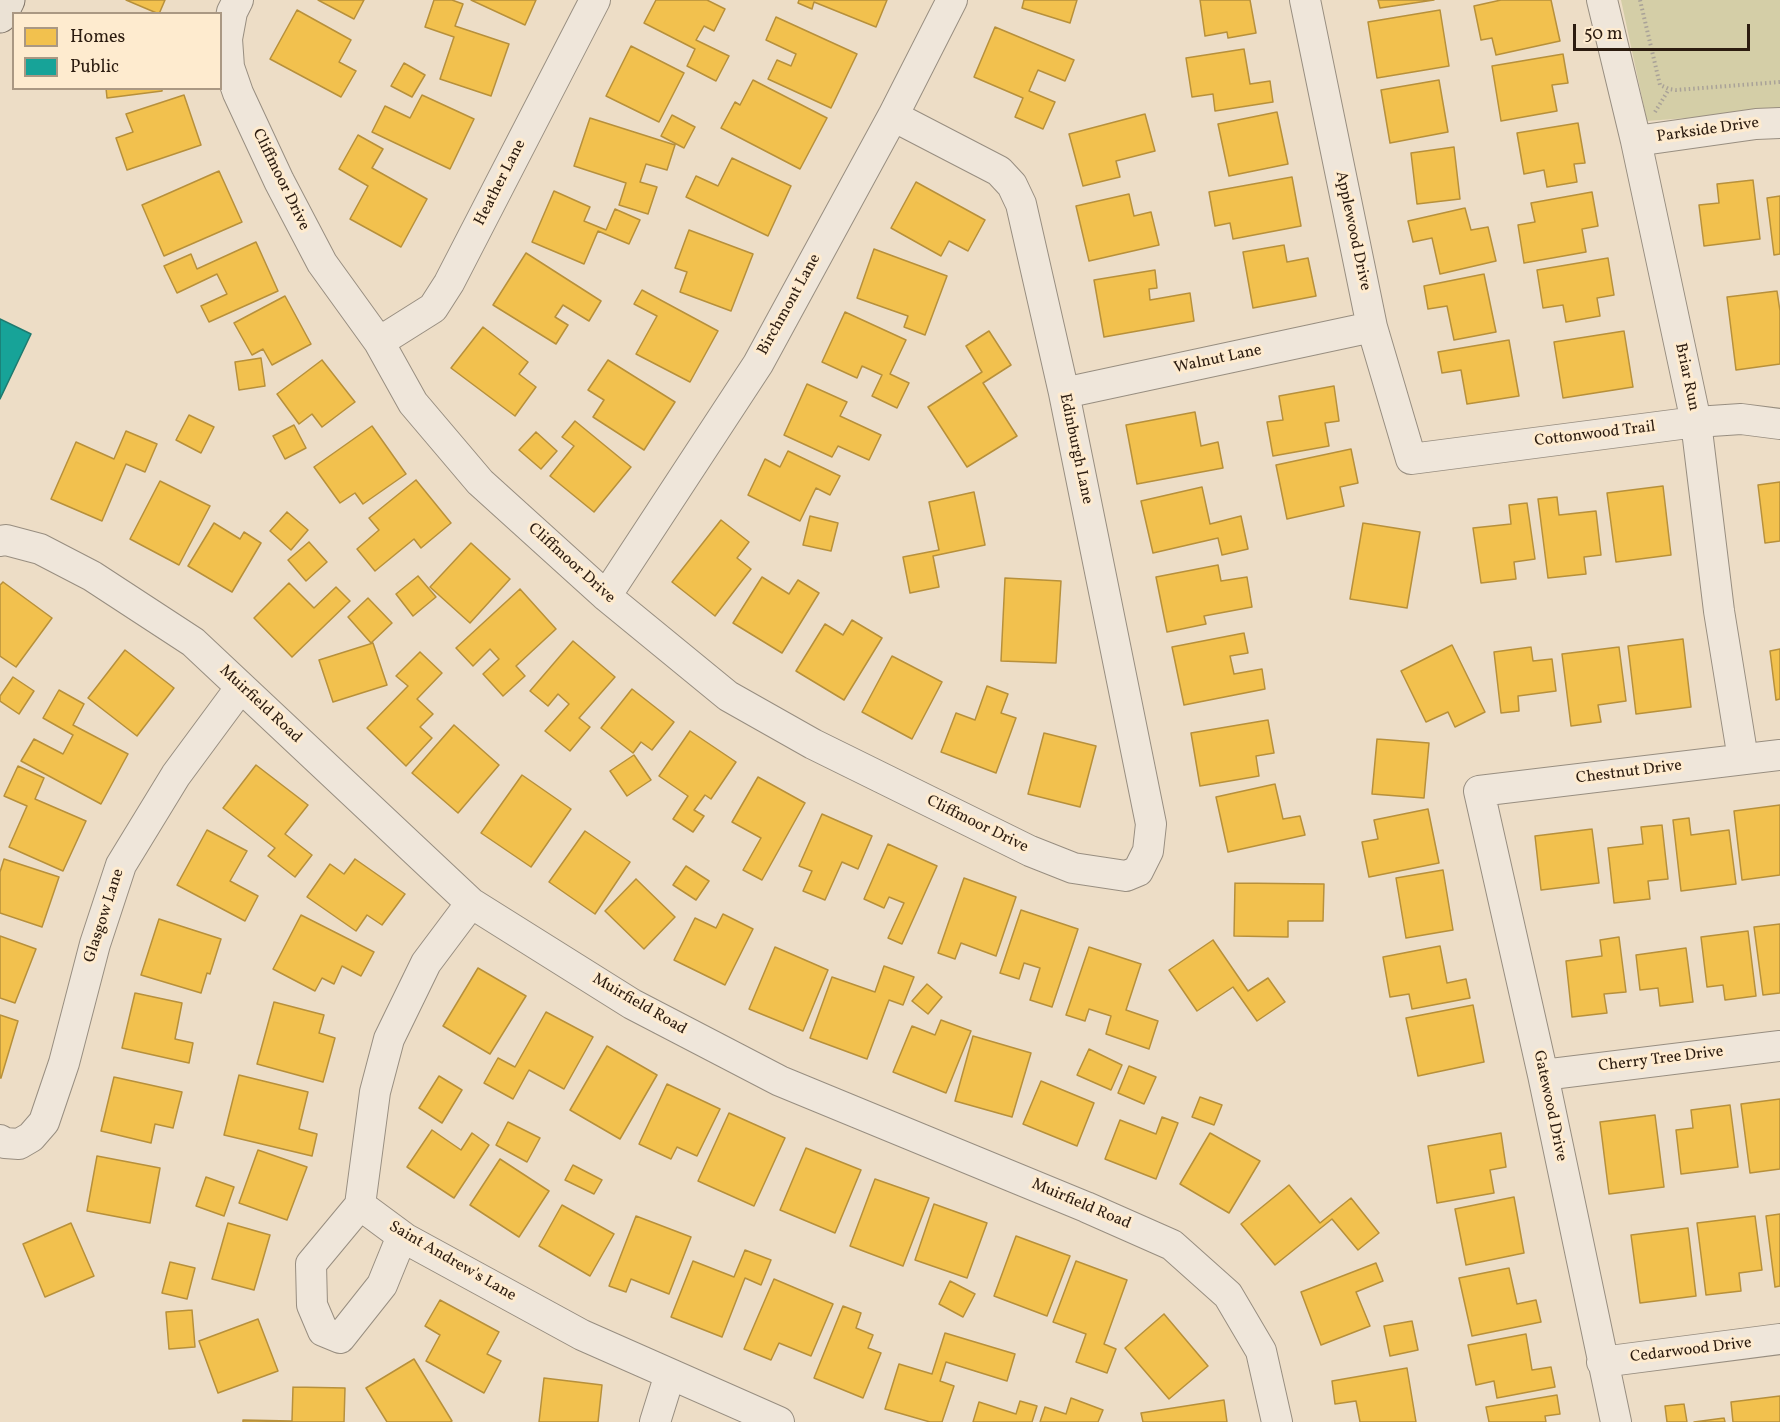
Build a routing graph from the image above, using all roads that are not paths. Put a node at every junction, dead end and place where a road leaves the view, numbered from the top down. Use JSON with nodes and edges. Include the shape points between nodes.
{"nodes":[{"id":1,"x":8,"y":0,"type":"edge"},
{"id":2,"x":238,"y":0,"type":"edge"},
{"id":3,"x":595,"y":0,"type":"edge"},
{"id":4,"x":952,"y":0,"type":"edge"},
{"id":5,"x":1305,"y":0,"type":"edge"},
{"id":6,"x":1604,"y":0,"type":"edge"},
{"id":7,"x":0,"y":16,"type":"edge"},
{"id":8,"x":893,"y":116,"type":"junction"},
{"id":9,"x":1780,"y":123,"type":"edge"},
{"id":10,"x":1636,"y":141,"type":"junction"},
{"id":11,"x":1372,"y":327,"type":"junction"},
{"id":12,"x":379,"y":342,"type":"junction"},
{"id":13,"x":1064,"y":393,"type":"junction"},
{"id":14,"x":1696,"y":422,"type":"junction"},
{"id":15,"x":1780,"y":424,"type":"edge"},
{"id":16,"x":1411,"y":459,"type":"joint"},
{"id":17,"x":0,"y":541,"type":"edge"},
{"id":18,"x":606,"y":596,"type":"junction"},
{"id":19,"x":241,"y":687,"type":"junction"},
{"id":20,"x":1780,"y":755,"type":"edge"},
{"id":21,"x":1743,"y":759,"type":"junction"},
{"id":22,"x":1479,"y":791,"type":"joint"},
{"id":23,"x":1148,"y":851,"type":"joint"},
{"id":24,"x":471,"y":903,"type":"junction"},
{"id":25,"x":1780,"y":1046,"type":"edge"},
{"id":26,"x":1543,"y":1075,"type":"junction"},
{"id":27,"x":0,"y":1140,"type":"edge"},
{"id":28,"x":360,"y":1205,"type":"junction"},
{"id":29,"x":402,"y":1236,"type":"junction"},
{"id":30,"x":1780,"y":1339,"type":"edge"},
{"id":31,"x":1602,"y":1362,"type":"junction"},
{"id":32,"x":670,"y":1374,"type":"junction"},
{"id":33,"x":733,"y":1413,"type":"edge"},
{"id":34,"x":655,"y":1422,"type":"edge"},
{"id":35,"x":779,"y":1422,"type":"edge"},
{"id":36,"x":1277,"y":1422,"type":"edge"},
{"id":37,"x":1616,"y":1422,"type":"edge"}],
"edges":[{"from":1,"to":7,"type":"main road"},
{"from":2,"to":12,"type":"street","name":"Cliffmoor Drive","via":[[226,39],[229,67],[238,93],[322,263]]},
{"from":3,"to":12,"type":"street","name":"Heather Lane","via":[[444,292],[433,308]]},
{"from":4,"to":8,"type":"street","name":"Birchmont Lane"},
{"from":5,"to":11,"type":"street","name":"Applewood Drive"},
{"from":6,"to":10,"type":"street","name":"Briar Run"},
{"from":8,"to":13,"type":"street","name":"Edinburgh Lane","via":[[999,171],[1012,185],[1021,204]]},
{"from":8,"to":18,"type":"street","name":"Birchmont Lane","via":[[758,364]]},
{"from":9,"to":10,"type":"street","name":"Parkside Drive"},
{"from":10,"to":14,"type":"street","name":"Briar Run"},
{"from":11,"to":13,"type":"street","name":"Walnut Lane"},
{"from":11,"to":16,"type":"street","name":"Applewood Drive"},
{"from":12,"to":18,"type":"street","name":"Cliffmoor Drive","via":[[413,403],[480,482]]},
{"from":13,"to":23,"type":"street","name":"Edinburgh Lane","via":[[1151,824]]},
{"from":14,"to":15,"type":"street","name":"Cottonwood Trail","via":[[1741,419]]},
{"from":14,"to":16,"type":"street","name":"Cottonwood Trail"},
{"from":14,"to":21,"type":"street","name":"Briar Run","via":[[1719,611]]},
{"from":17,"to":19,"type":"street","name":"Muirfield Road","via":[[40,549],[92,576],[192,642]]},
{"from":18,"to":23,"type":"street","name":"Cliffmoor Drive","via":[[729,696],[813,744],[1030,851],[1073,868],[1126,876],[1138,871]]},
{"from":19,"to":24,"type":"street","name":"Muirfield Road"},
{"from":19,"to":27,"type":"street","name":"Glasgow Lane","via":[[176,775],[121,865],[44,1122],[19,1144]]},
{"from":20,"to":21,"type":"street","name":"Chestnut Drive"},
{"from":21,"to":22,"type":"street","name":"Chestnut Drive"},
{"from":22,"to":26,"type":"street","name":"Gatewood Drive"},
{"from":24,"to":28,"type":"street","via":[[426,963],[389,1039],[375,1092]]},
{"from":24,"to":36,"type":"street","name":"Muirfield Road","via":[[632,1004],[780,1081],[1172,1245],[1228,1295],[1261,1352]]},
{"from":25,"to":26,"type":"street","name":"Cherry Tree Drive"},
{"from":26,"to":31,"type":"street","name":"Gatewood Drive"},
{"from":28,"to":29,"type":"street","name":"Saint Andrew's Lane"},
{"from":28,"to":29,"type":"street","via":[[311,1264],[312,1305],[323,1331],[340,1338],[382,1285]]},
{"from":29,"to":32,"type":"street","name":"Saint Andrew's Lane","via":[[582,1335]]},
{"from":30,"to":31,"type":"street","name":"Cedarwood Drive"},
{"from":31,"to":37,"type":"street","name":"Gatewood Drive"},
{"from":32,"to":33,"type":"street","name":"Saint Andrew's Lane"},
{"from":32,"to":34,"type":"street"},
{"from":33,"to":35,"type":"street","name":"Saint Andrew's Lane"}]}
